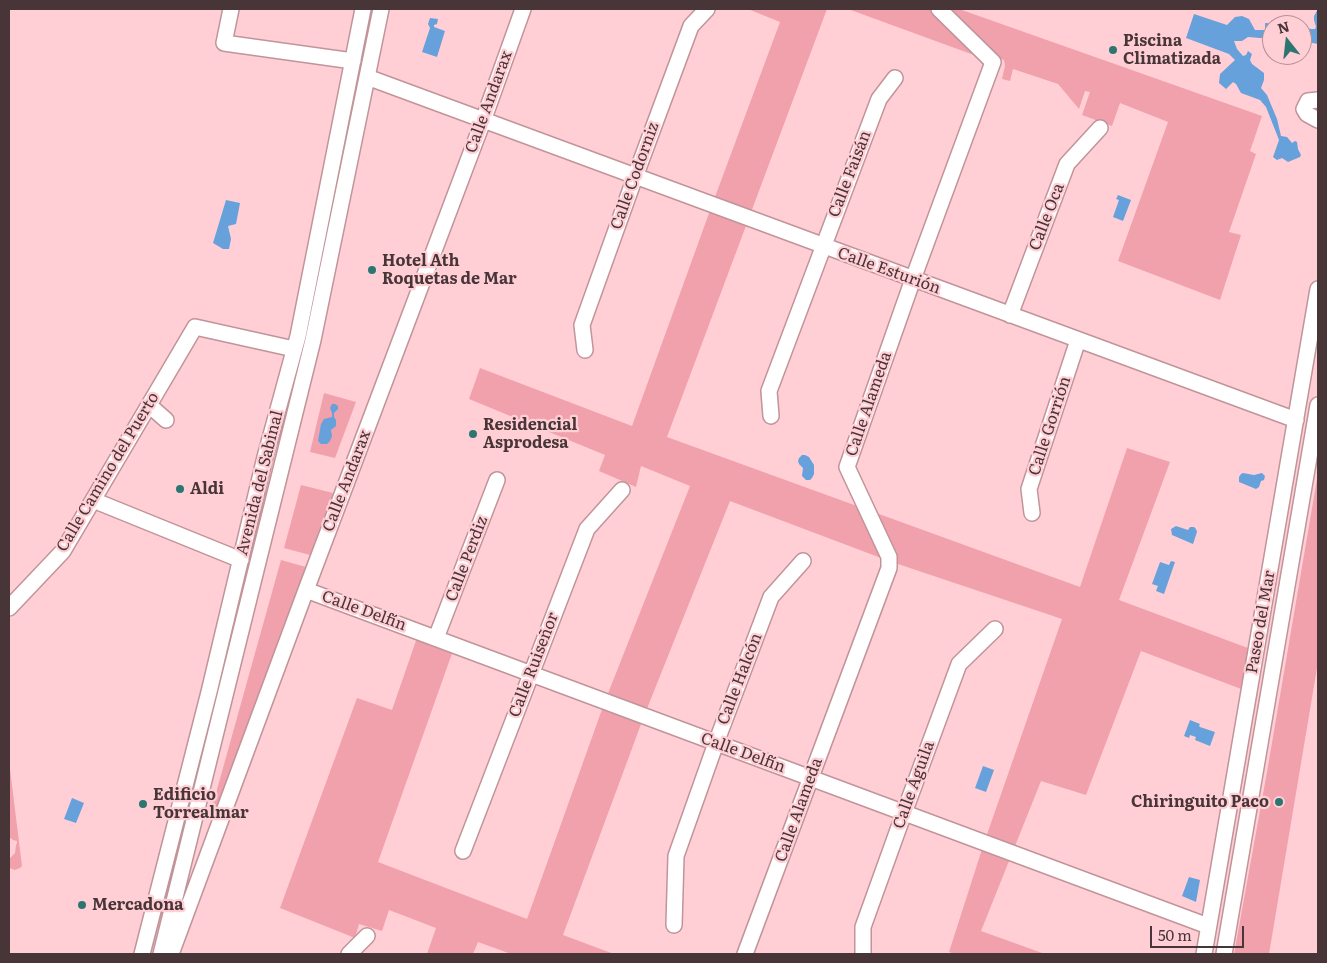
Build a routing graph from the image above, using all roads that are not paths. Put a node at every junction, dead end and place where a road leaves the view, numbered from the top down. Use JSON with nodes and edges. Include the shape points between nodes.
{"nodes":[{"id":1,"x":231,"y":9,"type":"edge"},
{"id":2,"x":363,"y":9,"type":"edge"},
{"id":3,"x":381,"y":9,"type":"edge"},
{"id":4,"x":707,"y":9,"type":"edge"},
{"id":5,"x":939,"y":9,"type":"edge"},
{"id":6,"x":520,"y":10,"type":"edge"},
{"id":7,"x":353,"y":61,"type":"junction"},
{"id":8,"x":366,"y":77,"type":"junction"},
{"id":9,"x":895,"y":78,"type":"dead end"},
{"id":10,"x":1318,"y":100,"type":"edge"},
{"id":11,"x":1318,"y":120,"type":"edge"},
{"id":12,"x":483,"y":121,"type":"junction"},
{"id":13,"x":1100,"y":128,"type":"dead end"},
{"id":14,"x":635,"y":177,"type":"junction"},
{"id":15,"x":823,"y":246,"type":"junction"},
{"id":16,"x":913,"y":279,"type":"junction"},
{"id":17,"x":1318,"y":289,"type":"edge"},
{"id":18,"x":1010,"y":315,"type":"junction"},
{"id":19,"x":1078,"y":340,"type":"junction"},
{"id":20,"x":294,"y":349,"type":"junction"},
{"id":21,"x":585,"y":350,"type":"dead end"},
{"id":22,"x":149,"y":404,"type":"junction"},
{"id":23,"x":1318,"y":405,"type":"edge"},
{"id":24,"x":771,"y":416,"type":"dead end"},
{"id":25,"x":166,"y":420,"type":"dead end"},
{"id":26,"x":1296,"y":420,"type":"junction"},
{"id":27,"x":496,"y":480,"type":"dead end"},
{"id":28,"x":622,"y":490,"type":"dead end"},
{"id":29,"x":93,"y":500,"type":"junction"},
{"id":30,"x":1032,"y":513,"type":"dead end"},
{"id":31,"x":241,"y":560,"type":"junction"},
{"id":32,"x":804,"y":561,"type":"dead end"},
{"id":33,"x":306,"y":590,"type":"junction"},
{"id":34,"x":9,"y":608,"type":"edge"},
{"id":35,"x":995,"y":629,"type":"dead end"},
{"id":36,"x":436,"y":638,"type":"junction"},
{"id":37,"x":531,"y":673,"type":"junction"},
{"id":38,"x":716,"y":743,"type":"junction"},
{"id":39,"x":811,"y":778,"type":"junction"},
{"id":40,"x":904,"y":812,"type":"junction"},
{"id":41,"x":463,"y":851,"type":"dead end"},
{"id":42,"x":674,"y":925,"type":"dead end"},
{"id":43,"x":1208,"y":926,"type":"junction"},
{"id":44,"x":367,"y":936,"type":"dead end"},
{"id":45,"x":142,"y":954,"type":"edge"},
{"id":46,"x":161,"y":954,"type":"edge"},
{"id":47,"x":171,"y":954,"type":"edge"},
{"id":48,"x":349,"y":954,"type":"edge"},
{"id":49,"x":746,"y":954,"type":"edge"},
{"id":50,"x":863,"y":954,"type":"edge"},
{"id":51,"x":1204,"y":954,"type":"edge"},
{"id":52,"x":1224,"y":954,"type":"edge"}],
"edges":[{"from":1,"to":7,"type":"street","via":[[224,43]]},
{"from":2,"to":7,"type":"street","name":"Avenida del Sabinal"},
{"from":3,"to":8,"type":"street","name":"Avenida del Sabinal"},
{"from":4,"to":14,"type":"street","name":"Calle Codorniz","via":[[691,26]]},
{"from":5,"to":16,"type":"street","name":"Calle Alameda","via":[[993,62]]},
{"from":6,"to":12,"type":"street","name":"Calle Andarax"},
{"from":7,"to":20,"type":"street","name":"Avenida del Sabinal"},
{"from":8,"to":12,"type":"street","name":"Calle Esturión"},
{"from":8,"to":46,"type":"street","name":"Avenida del Sabinal","via":[[312,340]]},
{"from":9,"to":15,"type":"street","name":"Calle Faisán","via":[[879,99]]},
{"from":10,"to":11,"type":"street","via":[[1308,101],[1304,109]]},
{"from":12,"to":14,"type":"street","name":"Calle Esturión"},
{"from":12,"to":33,"type":"street","name":"Calle Andarax"},
{"from":13,"to":18,"type":"street","name":"Calle Oca","via":[[1067,164]]},
{"from":14,"to":15,"type":"street","name":"Calle Esturión"},
{"from":14,"to":21,"type":"street","name":"Calle Codorniz","via":[[582,325]]},
{"from":15,"to":16,"type":"street","name":"Calle Esturión"},
{"from":15,"to":24,"type":"street","name":"Calle Faisán","via":[[768,391]]},
{"from":16,"to":18,"type":"street","name":"Calle Esturión"},
{"from":16,"to":39,"type":"street","name":"Calle Alameda","via":[[847,467],[887,551],[889,568]]},
{"from":17,"to":26,"type":"street","name":"Paseo del Mar"},
{"from":18,"to":19,"type":"street","name":"Calle Esturión"},
{"from":19,"to":26,"type":"street","name":"Calle Esturión"},
{"from":19,"to":30,"type":"street","name":"Calle Gorrión","via":[[1029,489]]},
{"from":20,"to":22,"type":"street","name":"Calle Camino del Puerto","via":[[195,327]]},
{"from":20,"to":31,"type":"street","name":"Avenida del Sabinal"},
{"from":22,"to":25,"type":"street"},
{"from":22,"to":29,"type":"street","name":"Calle Camino del Puerto"},
{"from":23,"to":52,"type":"street","name":"Paseo del Mar"},
{"from":26,"to":43,"type":"street","name":"Paseo del Mar"},
{"from":27,"to":36,"type":"street","name":"Calle Perdiz"},
{"from":28,"to":37,"type":"street","name":"Calle Ruiseñor","via":[[586,529]]},
{"from":29,"to":31,"type":"street"},
{"from":29,"to":34,"type":"street","name":"Calle Camino del Puerto","via":[[63,551]]},
{"from":31,"to":45,"type":"street","name":"Avenida del Sabinal"},
{"from":32,"to":38,"type":"street","name":"Calle Halcón","via":[[771,597]]},
{"from":33,"to":36,"type":"street","name":"Calle Delfín"},
{"from":33,"to":47,"type":"street","name":"Calle Andarax"},
{"from":35,"to":40,"type":"street","name":"Calle Águila","via":[[960,664]]},
{"from":36,"to":37,"type":"street","name":"Calle Delfín"},
{"from":37,"to":38,"type":"street","name":"Calle Delfín"},
{"from":37,"to":41,"type":"street","name":"Calle Ruiseñor"},
{"from":38,"to":39,"type":"street","name":"Calle Delfín"},
{"from":38,"to":42,"type":"street","name":"Calle Halcón","via":[[676,856]]},
{"from":39,"to":40,"type":"street","name":"Calle Delfín"},
{"from":39,"to":49,"type":"street","name":"Calle Alameda"},
{"from":40,"to":43,"type":"street","name":"Calle Delfín"},
{"from":40,"to":50,"type":"street","name":"Calle Águila","via":[[863,927]]},
{"from":43,"to":51,"type":"street","name":"Paseo del Mar"},
{"from":44,"to":48,"type":"street"}]}
